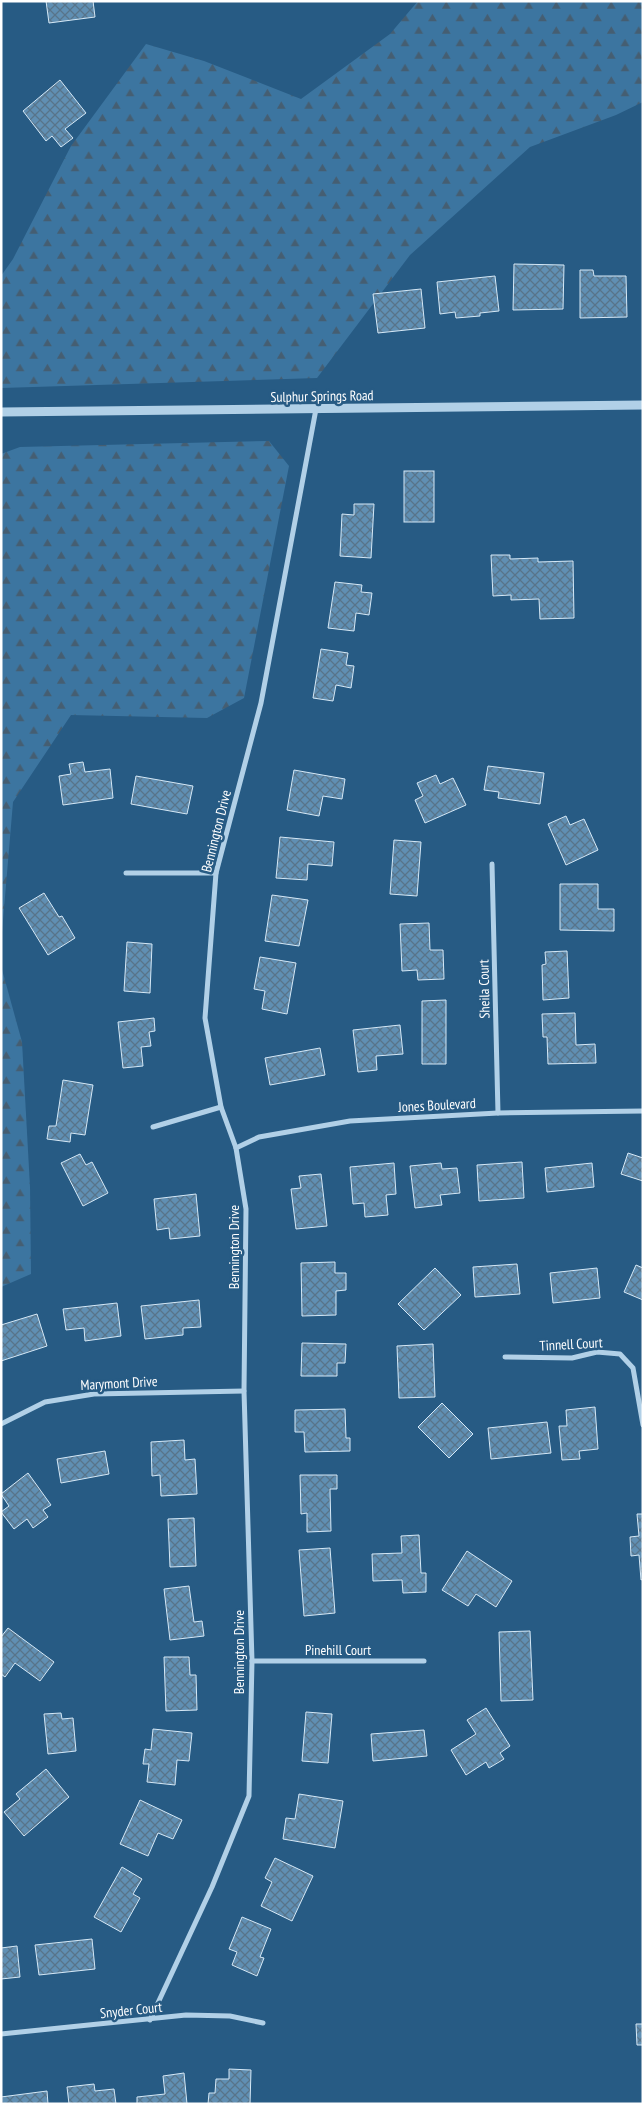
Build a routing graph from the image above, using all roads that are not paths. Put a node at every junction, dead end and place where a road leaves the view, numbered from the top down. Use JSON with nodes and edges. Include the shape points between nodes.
{"nodes":[{"id":1,"x":643,"y":405,"type":"edge"},
{"id":2,"x":316,"y":410,"type":"junction"},
{"id":3,"x":1,"y":412,"type":"edge"},
{"id":4,"x":492,"y":864,"type":"dead end"},
{"id":5,"x":126,"y":873,"type":"dead end"},
{"id":6,"x":216,"y":873,"type":"junction"},
{"id":7,"x":221,"y":1108,"type":"junction"},
{"id":8,"x":643,"y":1111,"type":"edge"},
{"id":9,"x":498,"y":1113,"type":"junction"},
{"id":10,"x":153,"y":1127,"type":"dead end"},
{"id":11,"x":236,"y":1148,"type":"junction"},
{"id":12,"x":505,"y":1357,"type":"dead end"},
{"id":13,"x":244,"y":1391,"type":"junction"},
{"id":14,"x":1,"y":1424,"type":"edge"},
{"id":15,"x":643,"y":1426,"type":"edge"},
{"id":16,"x":252,"y":1661,"type":"junction"},
{"id":17,"x":424,"y":1661,"type":"dead end"},
{"id":18,"x":150,"y":2020,"type":"junction"},
{"id":19,"x":263,"y":2023,"type":"dead end"},
{"id":20,"x":1,"y":2034,"type":"edge"}],
"edges":[{"from":1,"to":2,"type":"street","name":"Sulphur Springs Road"},
{"from":2,"to":3,"type":"street","name":"Sulphur Springs Road"},
{"from":2,"to":6,"type":"street","name":"Bennington Drive","via":[[260,704]]},
{"from":4,"to":9,"type":"street","name":"Sheila Court"},
{"from":5,"to":6,"type":"street"},
{"from":6,"to":7,"type":"street","name":"Bennington Drive","via":[[205,1018]]},
{"from":7,"to":10,"type":"street"},
{"from":7,"to":11,"type":"street","name":"Bennington Drive"},
{"from":8,"to":9,"type":"street","name":"Jones Boulevard"},
{"from":9,"to":11,"type":"street","name":"Jones Boulevard","via":[[350,1121],[259,1137]]},
{"from":11,"to":13,"type":"street","name":"Bennington Drive","via":[[246,1209]]},
{"from":12,"to":15,"type":"street","name":"Tinnell Court","via":[[572,1358],[597,1352],[620,1354],[633,1368]]},
{"from":13,"to":14,"type":"street","name":"Marymont Drive","via":[[94,1394],[45,1402]]},
{"from":13,"to":16,"type":"street","name":"Bennington Drive"},
{"from":16,"to":17,"type":"street","name":"Pinehill Court"},
{"from":16,"to":18,"type":"street","name":"Bennington Drive","via":[[249,1796],[212,1887]]},
{"from":18,"to":19,"type":"street","name":"Snyder Court","via":[[230,2016]]},
{"from":18,"to":20,"type":"street","name":"Snyder Court"}]}
